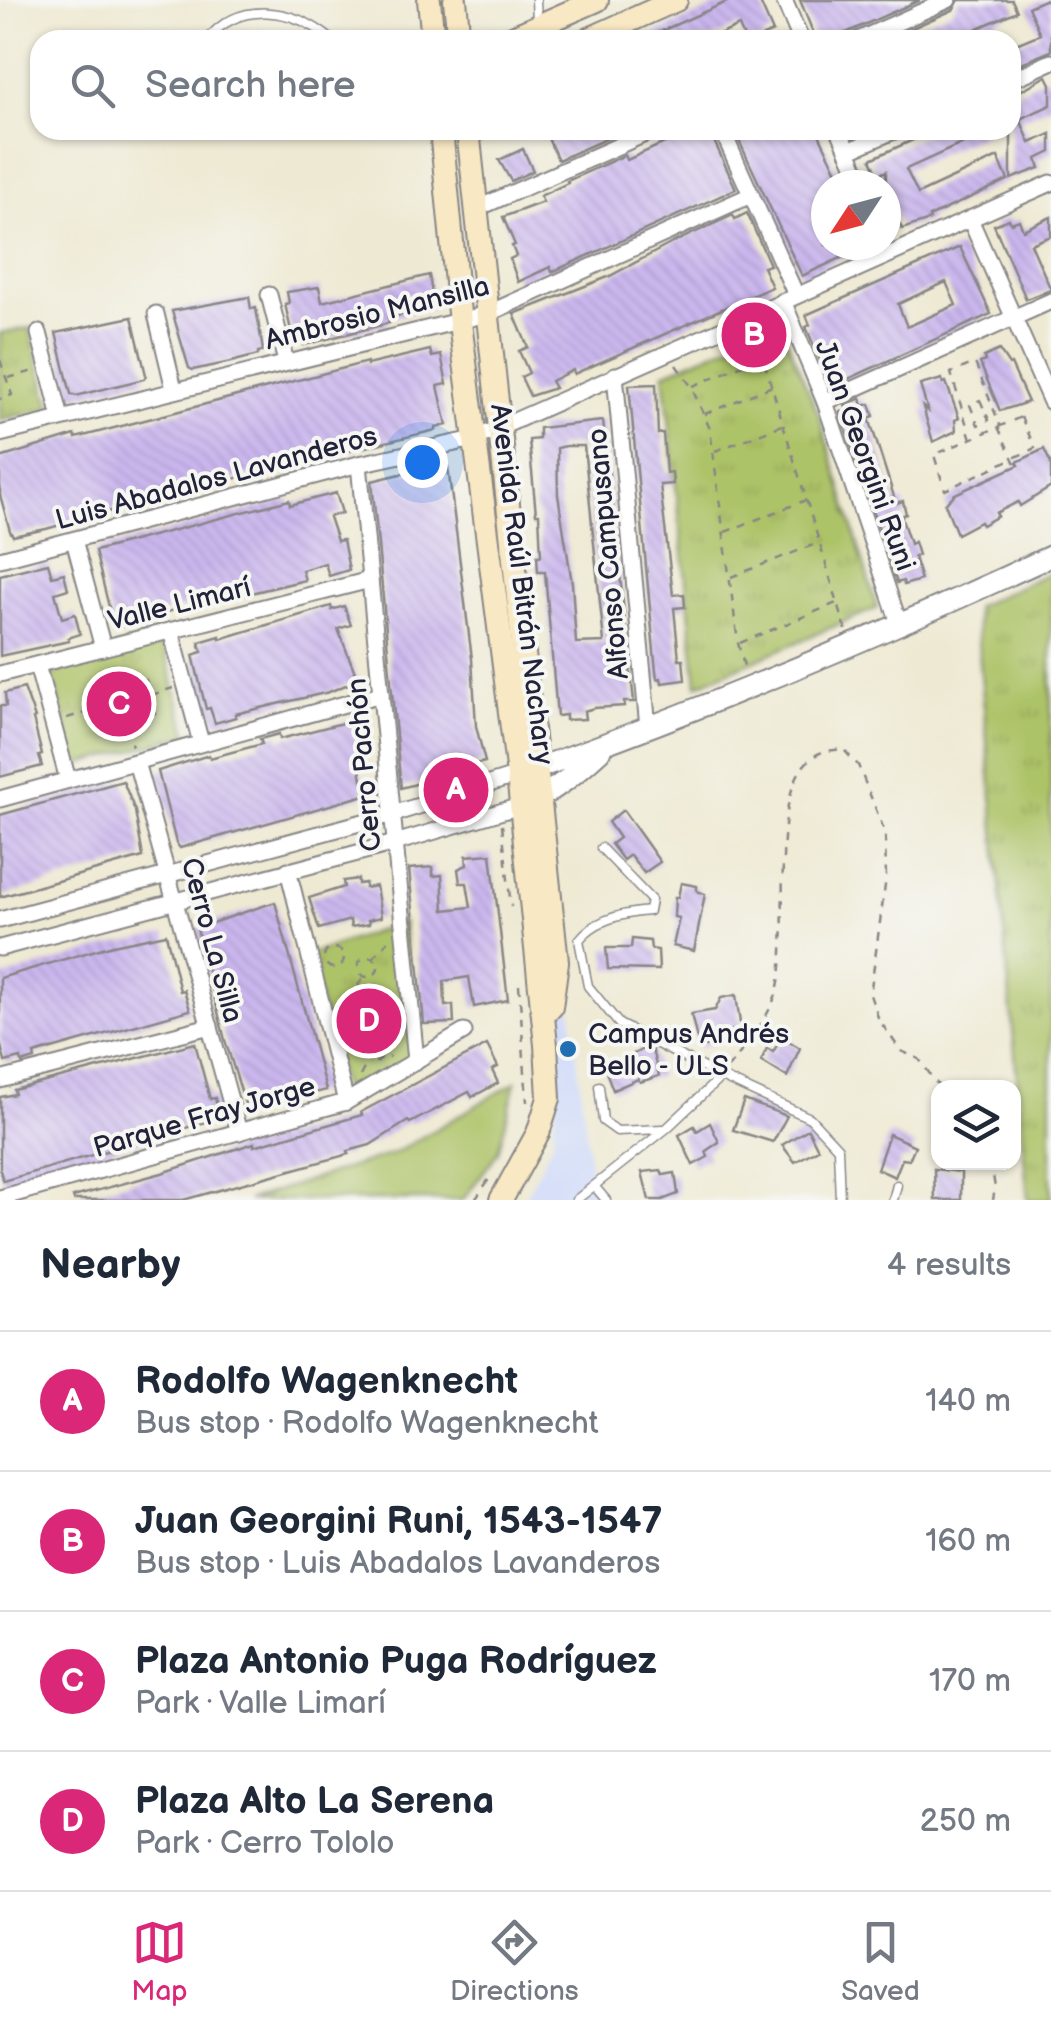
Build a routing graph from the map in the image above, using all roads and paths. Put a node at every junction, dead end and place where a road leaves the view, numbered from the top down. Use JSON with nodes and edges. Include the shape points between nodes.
{"nodes":[{"id":1,"x":429,"y":0,"type":"edge"},
{"id":2,"x":536,"y":0,"type":"edge"},
{"id":3,"x":597,"y":0,"type":"edge"},
{"id":4,"x":676,"y":0,"type":"edge"},
{"id":5,"x":784,"y":0,"type":"edge"},
{"id":6,"x":948,"y":0,"type":"edge"},
{"id":7,"x":457,"y":1,"type":"edge"},
{"id":8,"x":216,"y":30,"type":"edge"},
{"id":9,"x":320,"y":30,"type":"edge"},
{"id":10,"x":431,"y":30,"type":"edge"},
{"id":11,"x":459,"y":30,"type":"edge"},
{"id":12,"x":524,"y":30,"type":"edge"},
{"id":13,"x":531,"y":30,"type":"edge"},
{"id":14,"x":609,"y":30,"type":"edge"},
{"id":15,"x":797,"y":30,"type":"edge"},
{"id":16,"x":880,"y":30,"type":"edge"},
{"id":17,"x":1051,"y":62,"type":"edge"},
{"id":18,"x":1021,"y":76,"type":"edge"},
{"id":19,"x":442,"y":140,"type":"edge"},
{"id":20,"x":469,"y":140,"type":"edge"},
{"id":21,"x":631,"y":140,"type":"edge"},
{"id":22,"x":726,"y":140,"type":"edge"},
{"id":23,"x":844,"y":140,"type":"edge"},
{"id":24,"x":873,"y":140,"type":"edge"},
{"id":25,"x":848,"y":151,"type":"junction"},
{"id":26,"x":856,"y":170,"type":"edge"},
{"id":27,"x":1051,"y":182,"type":"edge"},
{"id":28,"x":751,"y":196,"type":"junction"},
{"id":29,"x":476,"y":209,"type":"junction"},
{"id":30,"x":970,"y":219,"type":"junction"},
{"id":31,"x":901,"y":242,"type":"edge"},
{"id":32,"x":862,"y":260,"type":"edge"},
{"id":33,"x":269,"y":295,"type":"dead end"},
{"id":34,"x":790,"y":298,"type":"junction"},
{"id":35,"x":1051,"y":301,"type":"edge"},
{"id":36,"x":156,"y":314,"type":"dead end"},
{"id":37,"x":486,"y":314,"type":"junction"},
{"id":38,"x":752,"y":315,"type":"junction"},
{"id":39,"x":1014,"y":318,"type":"junction"},
{"id":40,"x":460,"y":323,"type":"junction"},
{"id":41,"x":39,"y":333,"type":"dead end"},
{"id":42,"x":668,"y":352,"type":"junction"},
{"id":43,"x":760,"y":357,"type":"junction"},
{"id":44,"x":0,"y":360,"type":"edge"},
{"id":45,"x":286,"y":362,"type":"junction"},
{"id":46,"x":48,"y":368,"type":"junction"},
{"id":47,"x":616,"y":375,"type":"junction"},
{"id":48,"x":6,"y":378,"type":"junction"},
{"id":49,"x":691,"y":386,"type":"junction"},
{"id":50,"x":772,"y":386,"type":"junction"},
{"id":51,"x":174,"y":389,"type":"junction"},
{"id":52,"x":0,"y":398,"type":"edge"},
{"id":53,"x":825,"y":402,"type":"junction"},
{"id":54,"x":1051,"y":402,"type":"edge"},
{"id":55,"x":994,"y":409,"type":"junction"},
{"id":56,"x":986,"y":412,"type":"junction"},
{"id":57,"x":704,"y":414,"type":"junction"},
{"id":58,"x":1027,"y":415,"type":"dead end"},
{"id":59,"x":974,"y":416,"type":"junction"},
{"id":60,"x":1022,"y":417,"type":"junction"},
{"id":61,"x":61,"y":418,"type":"junction"},
{"id":62,"x":965,"y":420,"type":"junction"},
{"id":63,"x":784,"y":424,"type":"junction"},
{"id":64,"x":999,"y":427,"type":"junction"},
{"id":65,"x":498,"y":428,"type":"junction"},
{"id":66,"x":0,"y":434,"type":"edge"},
{"id":67,"x":971,"y":438,"type":"junction"},
{"id":68,"x":474,"y":439,"type":"junction"},
{"id":69,"x":713,"y":452,"type":"junction"},
{"id":70,"x":1012,"y":459,"type":"junction"},
{"id":71,"x":359,"y":464,"type":"junction"},
{"id":72,"x":1018,"y":470,"type":"dead end"},
{"id":73,"x":808,"y":499,"type":"junction"},
{"id":74,"x":724,"y":532,"type":"junction"},
{"id":75,"x":74,"y":540,"type":"junction"},
{"id":76,"x":821,"y":542,"type":"junction"},
{"id":77,"x":1051,"y":556,"type":"edge"},
{"id":78,"x":0,"y":559,"type":"edge"},
{"id":79,"x":730,"y":578,"type":"junction"},
{"id":80,"x":370,"y":580,"type":"junction"},
{"id":81,"x":839,"y":602,"type":"junction"},
{"id":82,"x":900,"y":626,"type":"junction"},
{"id":83,"x":170,"y":632,"type":"junction"},
{"id":84,"x":738,"y":643,"type":"junction"},
{"id":85,"x":850,"y":646,"type":"junction"},
{"id":86,"x":103,"y":648,"type":"junction"},
{"id":87,"x":37,"y":665,"type":"junction"},
{"id":88,"x":0,"y":674,"type":"edge"},
{"id":89,"x":114,"y":685,"type":"junction"},
{"id":90,"x":185,"y":685,"type":"junction"},
{"id":91,"x":750,"y":686,"type":"junction"},
{"id":92,"x":381,"y":694,"type":"junction"},
{"id":93,"x":150,"y":695,"type":"junction"},
{"id":94,"x":89,"y":712,"type":"junction"},
{"id":95,"x":124,"y":721,"type":"junction"},
{"id":96,"x":53,"y":722,"type":"junction"},
{"id":97,"x":648,"y":728,"type":"junction"},
{"id":98,"x":201,"y":743,"type":"junction"},
{"id":99,"x":605,"y":746,"type":"junction"},
{"id":100,"x":136,"y":762,"type":"junction"},
{"id":101,"x":528,"y":772,"type":"junction"},
{"id":102,"x":68,"y":780,"type":"junction"},
{"id":103,"x":0,"y":798,"type":"edge"},
{"id":104,"x":520,"y":805,"type":"junction"},
{"id":105,"x":393,"y":814,"type":"junction"},
{"id":106,"x":395,"y":843,"type":"junction"},
{"id":107,"x":601,"y":848,"type":"dead end"},
{"id":108,"x":288,"y":870,"type":"junction"},
{"id":109,"x":169,"y":874,"type":"junction"},
{"id":110,"x":176,"y":900,"type":"junction"},
{"id":111,"x":511,"y":906,"type":"dead end"},
{"id":112,"x":0,"y":920,"type":"edge"},
{"id":113,"x":0,"y":948,"type":"edge"},
{"id":114,"x":364,"y":976,"type":"dead end"},
{"id":115,"x":519,"y":981,"type":"dead end"},
{"id":116,"x":355,"y":1002,"type":"junction"},
{"id":117,"x":210,"y":1026,"type":"junction"},
{"id":118,"x":464,"y":1032,"type":"dead end"},
{"id":119,"x":370,"y":1042,"type":"junction"},
{"id":120,"x":383,"y":1056,"type":"junction"},
{"id":121,"x":416,"y":1060,"type":"junction"},
{"id":122,"x":721,"y":1077,"type":"junction"},
{"id":123,"x":0,"y":1080,"type":"edge"},
{"id":124,"x":934,"y":1080,"type":"edge"},
{"id":125,"x":599,"y":1086,"type":"dead end"},
{"id":126,"x":346,"y":1102,"type":"junction"},
{"id":127,"x":527,"y":1112,"type":"dead end"},
{"id":128,"x":667,"y":1128,"type":"junction"},
{"id":129,"x":239,"y":1132,"type":"junction"},
{"id":130,"x":496,"y":1170,"type":"dead end"},
{"id":131,"x":992,"y":1170,"type":"edge"},
{"id":132,"x":897,"y":1185,"type":"dead end"},
{"id":133,"x":595,"y":1187,"type":"junction"},
{"id":134,"x":0,"y":1198,"type":"edge"},
{"id":135,"x":474,"y":1200,"type":"edge"},
{"id":136,"x":501,"y":1200,"type":"edge"},
{"id":137,"x":576,"y":1200,"type":"edge"},
{"id":138,"x":606,"y":1200,"type":"edge"},
{"id":139,"x":840,"y":1200,"type":"edge"},
{"id":140,"x":893,"y":1200,"type":"edge"},
{"id":141,"x":994,"y":1200,"type":"edge"}],
"edges":[{"from":1,"to":10,"type":"main road"},
{"from":2,"to":12,"type":"lane"},
{"from":3,"to":13,"type":"main road"},
{"from":4,"to":14,"type":"main road"},
{"from":5,"to":15,"type":"street"},
{"from":6,"to":16,"type":"street"},
{"from":7,"to":11,"type":"main road"},
{"from":8,"to":9,"type":"lane","via":[[255,6],[282,9]]},
{"from":17,"to":18,"type":"street"},
{"from":19,"to":40,"type":"main road","name":"Avenida Raúl Bitrán Nachary"},
{"from":20,"to":29,"type":"main road","name":"Avenida Raúl Bitrán Nachary"},
{"from":21,"to":29,"type":"street"},
{"from":22,"to":28,"type":"street","name":"Juan Georgini Runi"},
{"from":23,"to":25,"type":"street"},
{"from":24,"to":25,"type":"street"},
{"from":25,"to":26,"type":"street"},
{"from":27,"to":30,"type":"street","name":"Luis Abadalos Lavanderos"},
{"from":28,"to":34,"type":"street","name":"Juan Georgini Runi"},
{"from":28,"to":37,"type":"street","name":"Ambrosio Mansilla"},
{"from":29,"to":37,"type":"main road","name":"Avenida Raúl Bitrán Nachary"},
{"from":30,"to":31,"type":"street","name":"Luis Abadalos Lavanderos"},
{"from":30,"to":39,"type":"street"},
{"from":32,"to":34,"type":"street","name":"Luis Abadalos Lavanderos"},
{"from":33,"to":45,"type":"street"},
{"from":34,"to":38,"type":"street","name":"Luis Abadalos Lavanderos"},
{"from":34,"to":53,"type":"street","name":"Juan Georgini Runi"},
{"from":35,"to":39,"type":"street"},
{"from":36,"to":51,"type":"street"},
{"from":37,"to":40,"type":"street","name":"Ambrosio Mansilla"},
{"from":37,"to":65,"type":"main road","name":"Avenida Raúl Bitrán Nachary"},
{"from":38,"to":42,"type":"street","name":"Luis Abadalos Lavanderos"},
{"from":38,"to":43,"type":"path"},
{"from":39,"to":53,"type":"street"},
{"from":39,"to":54,"type":"street"},
{"from":40,"to":45,"type":"street","name":"Ambrosio Mansilla"},
{"from":40,"to":68,"type":"main road","name":"Avenida Raúl Bitrán Nachary"},
{"from":41,"to":46,"type":"street"},
{"from":42,"to":47,"type":"street","name":"Luis Abadalos Lavanderos"},
{"from":42,"to":49,"type":"path"},
{"from":43,"to":49,"type":"path"},
{"from":43,"to":50,"type":"path"},
{"from":44,"to":48,"type":"path"},
{"from":45,"to":51,"type":"street","name":"Ambrosio Mansilla"},
{"from":46,"to":48,"type":"path"},
{"from":46,"to":61,"type":"street"},
{"from":47,"to":65,"type":"street","name":"Luis Abadalos Lavanderos"},
{"from":47,"to":97,"type":"street","name":"Alfonso Campusano"},
{"from":48,"to":52,"type":"path","via":[[12,396]]},
{"from":49,"to":57,"type":"path"},
{"from":50,"to":57,"type":"path"},
{"from":50,"to":63,"type":"path"},
{"from":51,"to":61,"type":"street","name":"Ambrosio Mansilla"},
{"from":53,"to":82,"type":"street","name":"Juan Georgini Runi"},
{"from":55,"to":56,"type":"path"},
{"from":55,"to":62,"type":"path","via":[[975,363],[951,373]]},
{"from":55,"to":64,"type":"path"},
{"from":56,"to":59,"type":"path","via":[[988,420],[978,424]]},
{"from":56,"to":59,"type":"path","via":[[980,400],[970,404]]},
{"from":57,"to":69,"type":"path"},
{"from":58,"to":60,"type":"path"},
{"from":59,"to":62,"type":"path"},
{"from":60,"to":64,"type":"path"},
{"from":60,"to":70,"type":"path","via":[[1035,448]]},
{"from":61,"to":66,"type":"street","name":"Ambrosio Mansilla"},
{"from":62,"to":67,"type":"path"},
{"from":63,"to":69,"type":"path"},
{"from":63,"to":73,"type":"path"},
{"from":64,"to":67,"type":"path"},
{"from":64,"to":70,"type":"path"},
{"from":65,"to":68,"type":"street","name":"Luis Abadalos Lavanderos"},
{"from":65,"to":101,"type":"main road","name":"Avenida Raúl Bitrán Nachary"},
{"from":67,"to":70,"type":"path","via":[[934,454],[945,490]]},
{"from":68,"to":71,"type":"street","name":"Luis Abadalos Lavanderos"},
{"from":68,"to":101,"type":"main road","name":"Avenida Raúl Bitrán Nachary"},
{"from":69,"to":74,"type":"path"},
{"from":70,"to":72,"type":"path"},
{"from":71,"to":75,"type":"street","name":"Luis Abadalos Lavanderos"},
{"from":71,"to":80,"type":"street","name":"Cerro Pachón"},
{"from":73,"to":74,"type":"path"},
{"from":73,"to":76,"type":"path"},
{"from":74,"to":79,"type":"path"},
{"from":75,"to":78,"type":"street","name":"Luis Abadalos Lavanderos"},
{"from":75,"to":86,"type":"street"},
{"from":76,"to":79,"type":"path"},
{"from":76,"to":81,"type":"path"},
{"from":77,"to":82,"type":"street"},
{"from":79,"to":84,"type":"path"},
{"from":80,"to":83,"type":"street","name":"Valle Limarí"},
{"from":80,"to":92,"type":"street","name":"Cerro Pachón"},
{"from":81,"to":84,"type":"path"},
{"from":81,"to":85,"type":"path"},
{"from":82,"to":85,"type":"street"},
{"from":83,"to":86,"type":"street","name":"Valle Limarí"},
{"from":83,"to":90,"type":"street"},
{"from":84,"to":91,"type":"path"},
{"from":85,"to":91,"type":"street"},
{"from":86,"to":87,"type":"street","name":"Valle Limarí"},
{"from":86,"to":89,"type":"path"},
{"from":87,"to":88,"type":"street","name":"Valle Limarí"},
{"from":87,"to":96,"type":"street"},
{"from":89,"to":93,"type":"path","via":[[145,677]]},
{"from":89,"to":94,"type":"path","via":[[84,693]]},
{"from":90,"to":93,"type":"path"},
{"from":90,"to":98,"type":"street"},
{"from":91,"to":97,"type":"street"},
{"from":92,"to":98,"type":"street"},
{"from":92,"to":105,"type":"street","name":"Cerro Pachón"},
{"from":93,"to":95,"type":"path","via":[[155,713]]},
{"from":94,"to":95,"type":"path","via":[[94,729]]},
{"from":94,"to":96,"type":"path"},
{"from":95,"to":100,"type":"path"},
{"from":96,"to":102,"type":"street"},
{"from":97,"to":99,"type":"street"},
{"from":98,"to":100,"type":"street"},
{"from":99,"to":101,"type":"street"},
{"from":99,"to":104,"type":"street","via":[[575,774]]},
{"from":100,"to":102,"type":"street"},
{"from":100,"to":109,"type":"street","name":"Cerro La Silla"},
{"from":101,"to":104,"type":"main road","name":"Avenida Raúl Bitrán Nachary"},
{"from":101,"to":105,"type":"street"},
{"from":102,"to":103,"type":"street"},
{"from":104,"to":106,"type":"street"},
{"from":104,"to":111,"type":"path"},
{"from":104,"to":136,"type":"main road","name":"Avenida Raúl Bitrán Nachary","via":[[557,962],[546,1046],[549,1098]]},
{"from":105,"to":106,"type":"street","name":"Cerro Pachón"},
{"from":105,"to":109,"type":"street"},
{"from":106,"to":108,"type":"street"},
{"from":106,"to":121,"type":"street","name":"Cerro Pachón"},
{"from":107,"to":122,"type":"lane","via":[[651,900],[649,910],[613,918],[579,940],[588,986],[619,1024]]},
{"from":108,"to":110,"type":"street"},
{"from":108,"to":126,"type":"street"},
{"from":109,"to":110,"type":"street","name":"Cerro La Silla"},
{"from":109,"to":112,"type":"street"},
{"from":110,"to":113,"type":"street"},
{"from":110,"to":117,"type":"street","name":"Cerro La Silla"},
{"from":114,"to":116,"type":"path"},
{"from":115,"to":127,"type":"path"},
{"from":116,"to":119,"type":"path","via":[[346,1025],[358,1040]]},
{"from":116,"to":119,"type":"path","via":[[377,1000],[390,1016],[383,1037]]},
{"from":117,"to":123,"type":"street"},
{"from":117,"to":129,"type":"street","name":"Cerro La Silla"},
{"from":118,"to":121,"type":"street","name":"Parque Fray Jorge"},
{"from":119,"to":120,"type":"path"},
{"from":119,"to":120,"type":"path","via":[[366,1058],[378,1062]]},
{"from":120,"to":121,"type":"path"},
{"from":121,"to":126,"type":"street","name":"Parque Fray Jorge"},
{"from":122,"to":124,"type":"path","via":[[775,996],[784,942],[784,817],[798,773],[819,753],[843,749],[858,765],[885,832],[886,878],[870,994],[901,1051],[919,1059]]},
{"from":122,"to":128,"type":"lane"},
{"from":122,"to":139,"type":"lane","via":[[810,1118],[838,1148]]},
{"from":125,"to":128,"type":"lane","via":[[602,1121],[617,1131]]},
{"from":126,"to":129,"type":"street","name":"Parque Fray Jorge"},
{"from":128,"to":133,"type":"lane"},
{"from":129,"to":134,"type":"street","name":"Parque Fray Jorge"},
{"from":130,"to":135,"type":"path"},
{"from":131,"to":141,"type":"path"},
{"from":132,"to":140,"type":"lane"},
{"from":133,"to":137,"type":"lane"},
{"from":133,"to":138,"type":"lane"}]}
